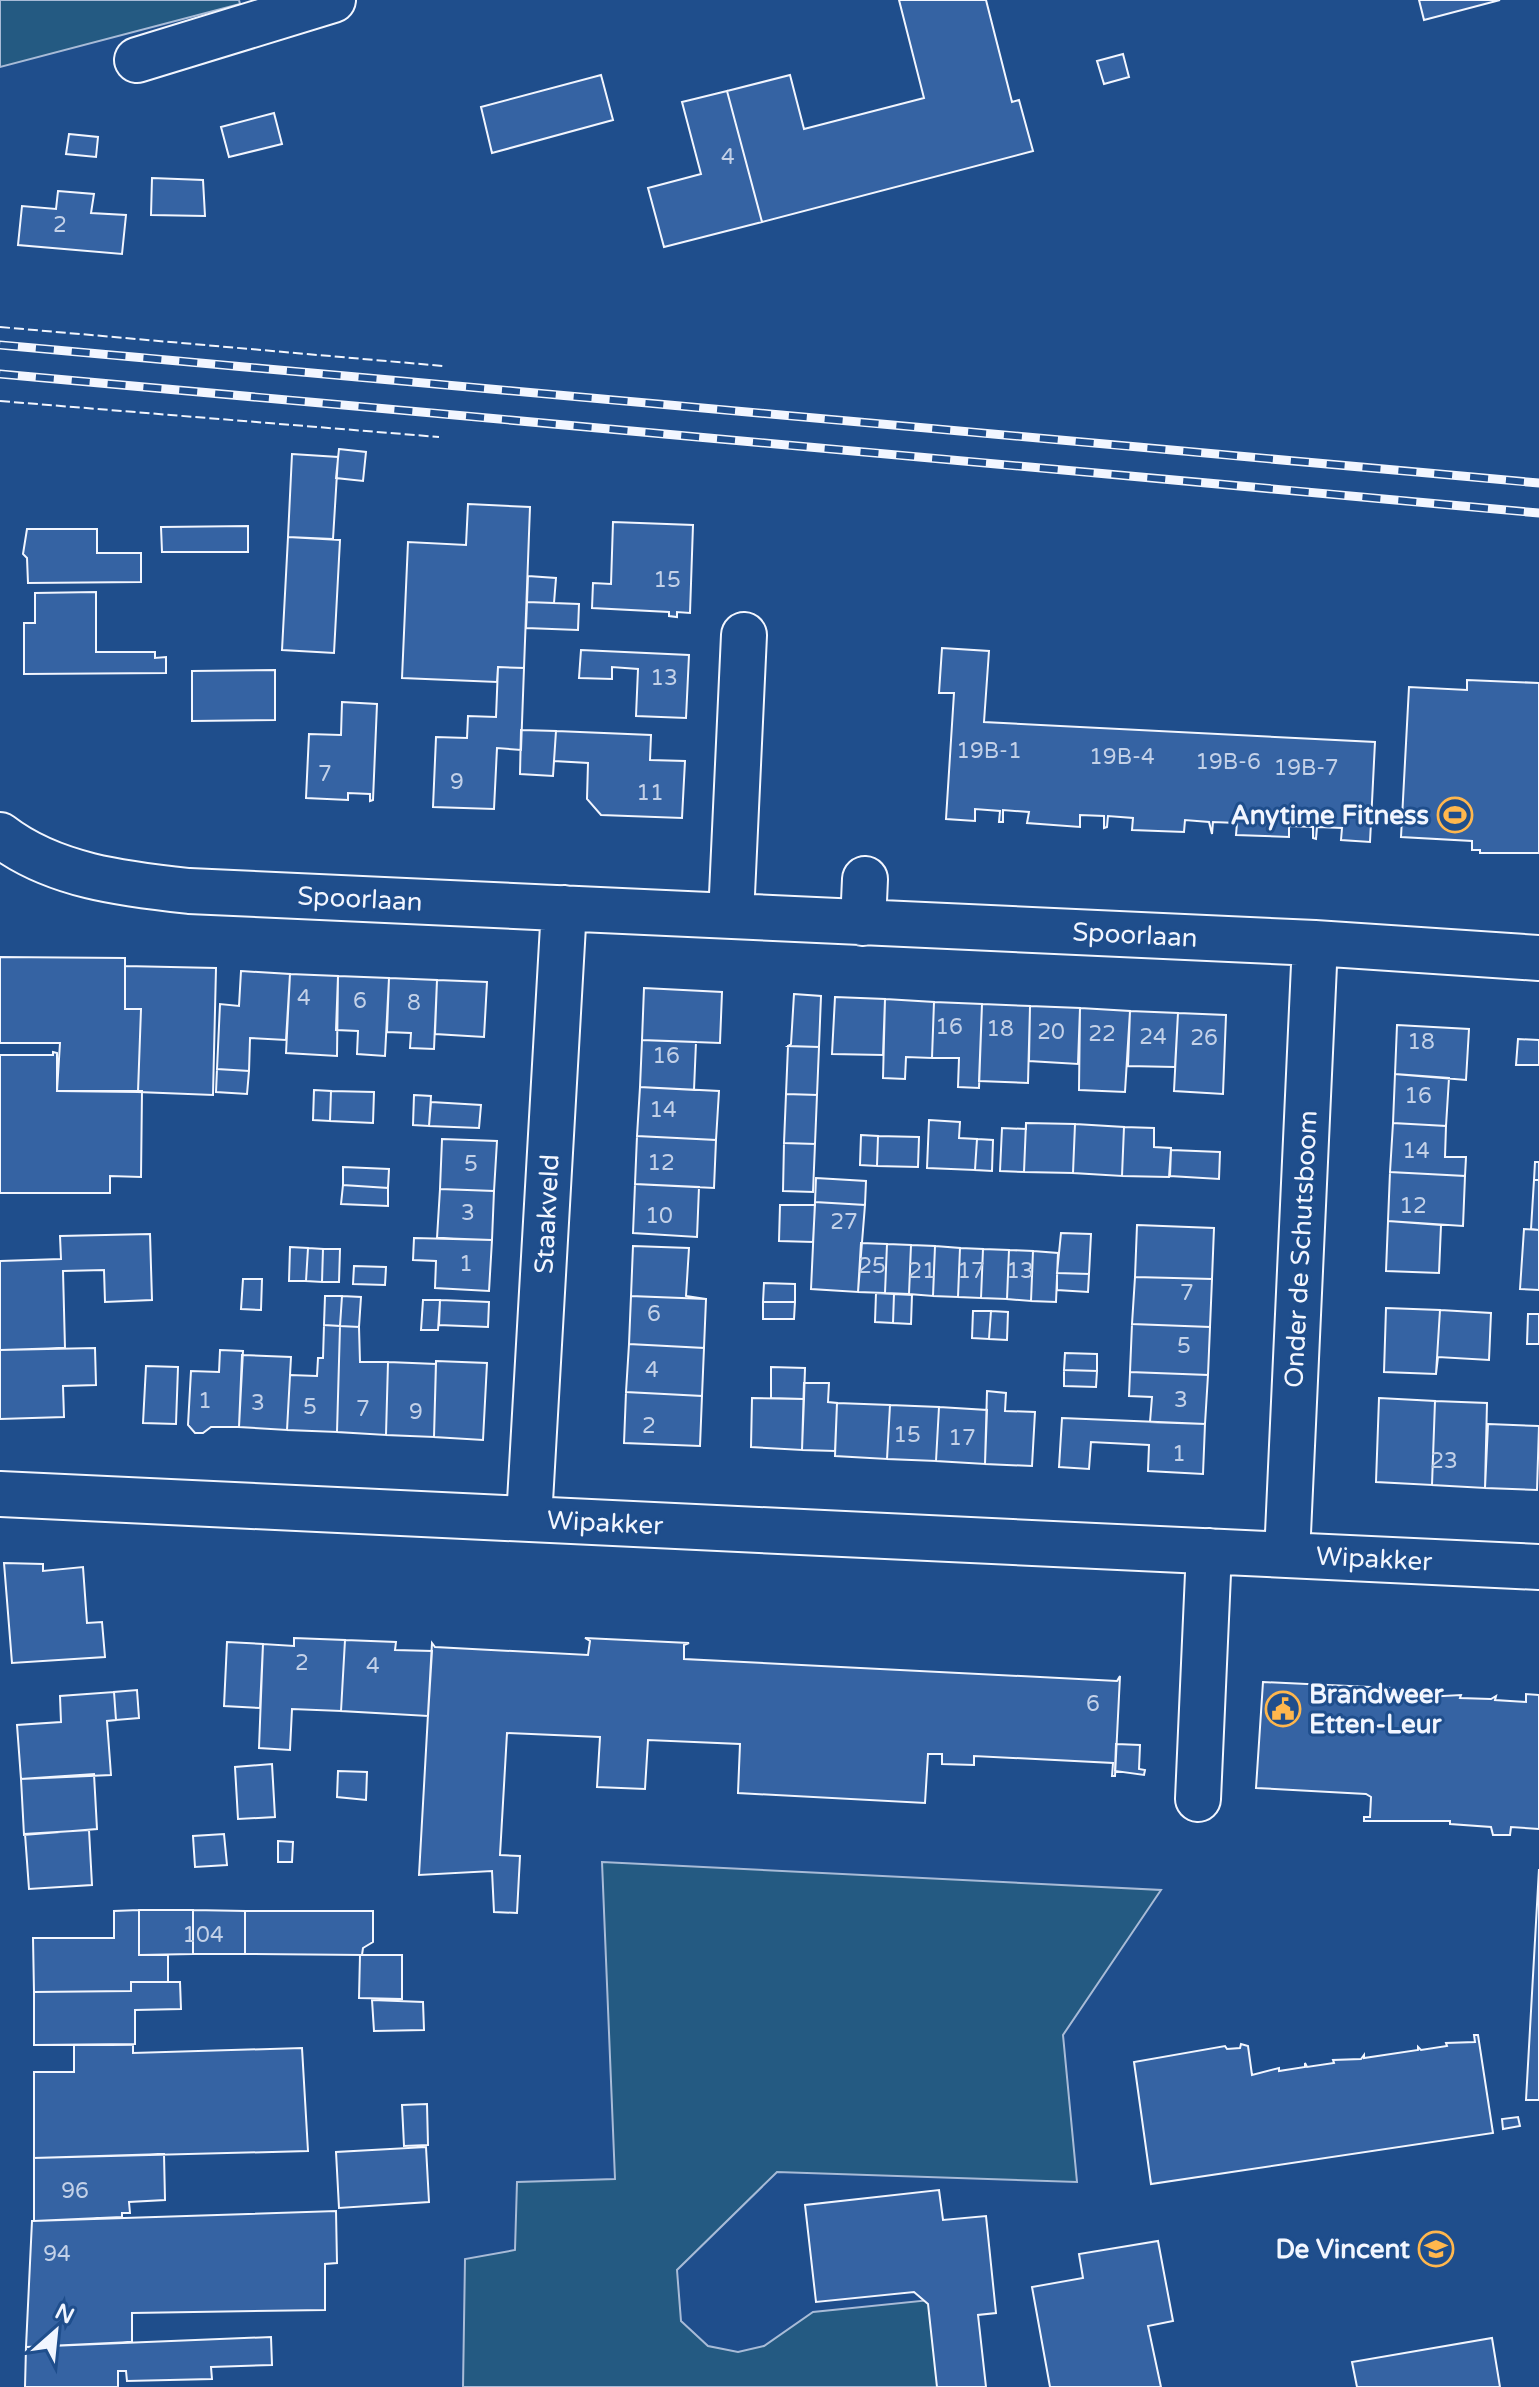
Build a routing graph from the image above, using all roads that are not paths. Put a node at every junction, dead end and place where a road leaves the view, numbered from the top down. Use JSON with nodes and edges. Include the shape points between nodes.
{"nodes":[{"id":1,"x":333,"y":0,"type":"edge"},
{"id":2,"x":137,"y":60,"type":"dead end"},
{"id":3,"x":744,"y":635,"type":"dead end"},
{"id":4,"x":0,"y":835,"type":"edge"},
{"id":5,"x":865,"y":879,"type":"dead end"},
{"id":6,"x":564,"y":908,"type":"junction"},
{"id":7,"x":731,"y":916,"type":"junction"},
{"id":8,"x":863,"y":923,"type":"junction"},
{"id":9,"x":1315,"y":943,"type":"junction"},
{"id":10,"x":1539,"y":958,"type":"edge"},
{"id":11,"x":0,"y":1494,"type":"edge"},
{"id":12,"x":529,"y":1519,"type":"junction"},
{"id":13,"x":1209,"y":1551,"type":"junction"},
{"id":14,"x":1287,"y":1555,"type":"junction"},
{"id":15,"x":1539,"y":1567,"type":"edge"},
{"id":16,"x":1198,"y":1799,"type":"dead end"}],
"edges":[{"from":1,"to":2,"type":"street"},
{"from":3,"to":7,"type":"street"},
{"from":4,"to":6,"type":"street","name":"Spoorlaan","via":[[58,867],[154,887]]},
{"from":5,"to":8,"type":"street"},
{"from":6,"to":7,"type":"street","name":"Spoorlaan"},
{"from":6,"to":12,"type":"street","name":"Staakveld"},
{"from":7,"to":8,"type":"street","name":"Spoorlaan"},
{"from":8,"to":9,"type":"street","name":"Spoorlaan"},
{"from":9,"to":10,"type":"street","name":"Spoorlaan"},
{"from":9,"to":14,"type":"street","name":"Onder de Schutsboom"},
{"from":11,"to":12,"type":"street","name":"Wipakker"},
{"from":12,"to":13,"type":"street","name":"Wipakker"},
{"from":13,"to":14,"type":"street","name":"Wipakker"},
{"from":13,"to":16,"type":"street"},
{"from":14,"to":15,"type":"street","name":"Wipakker"}]}
